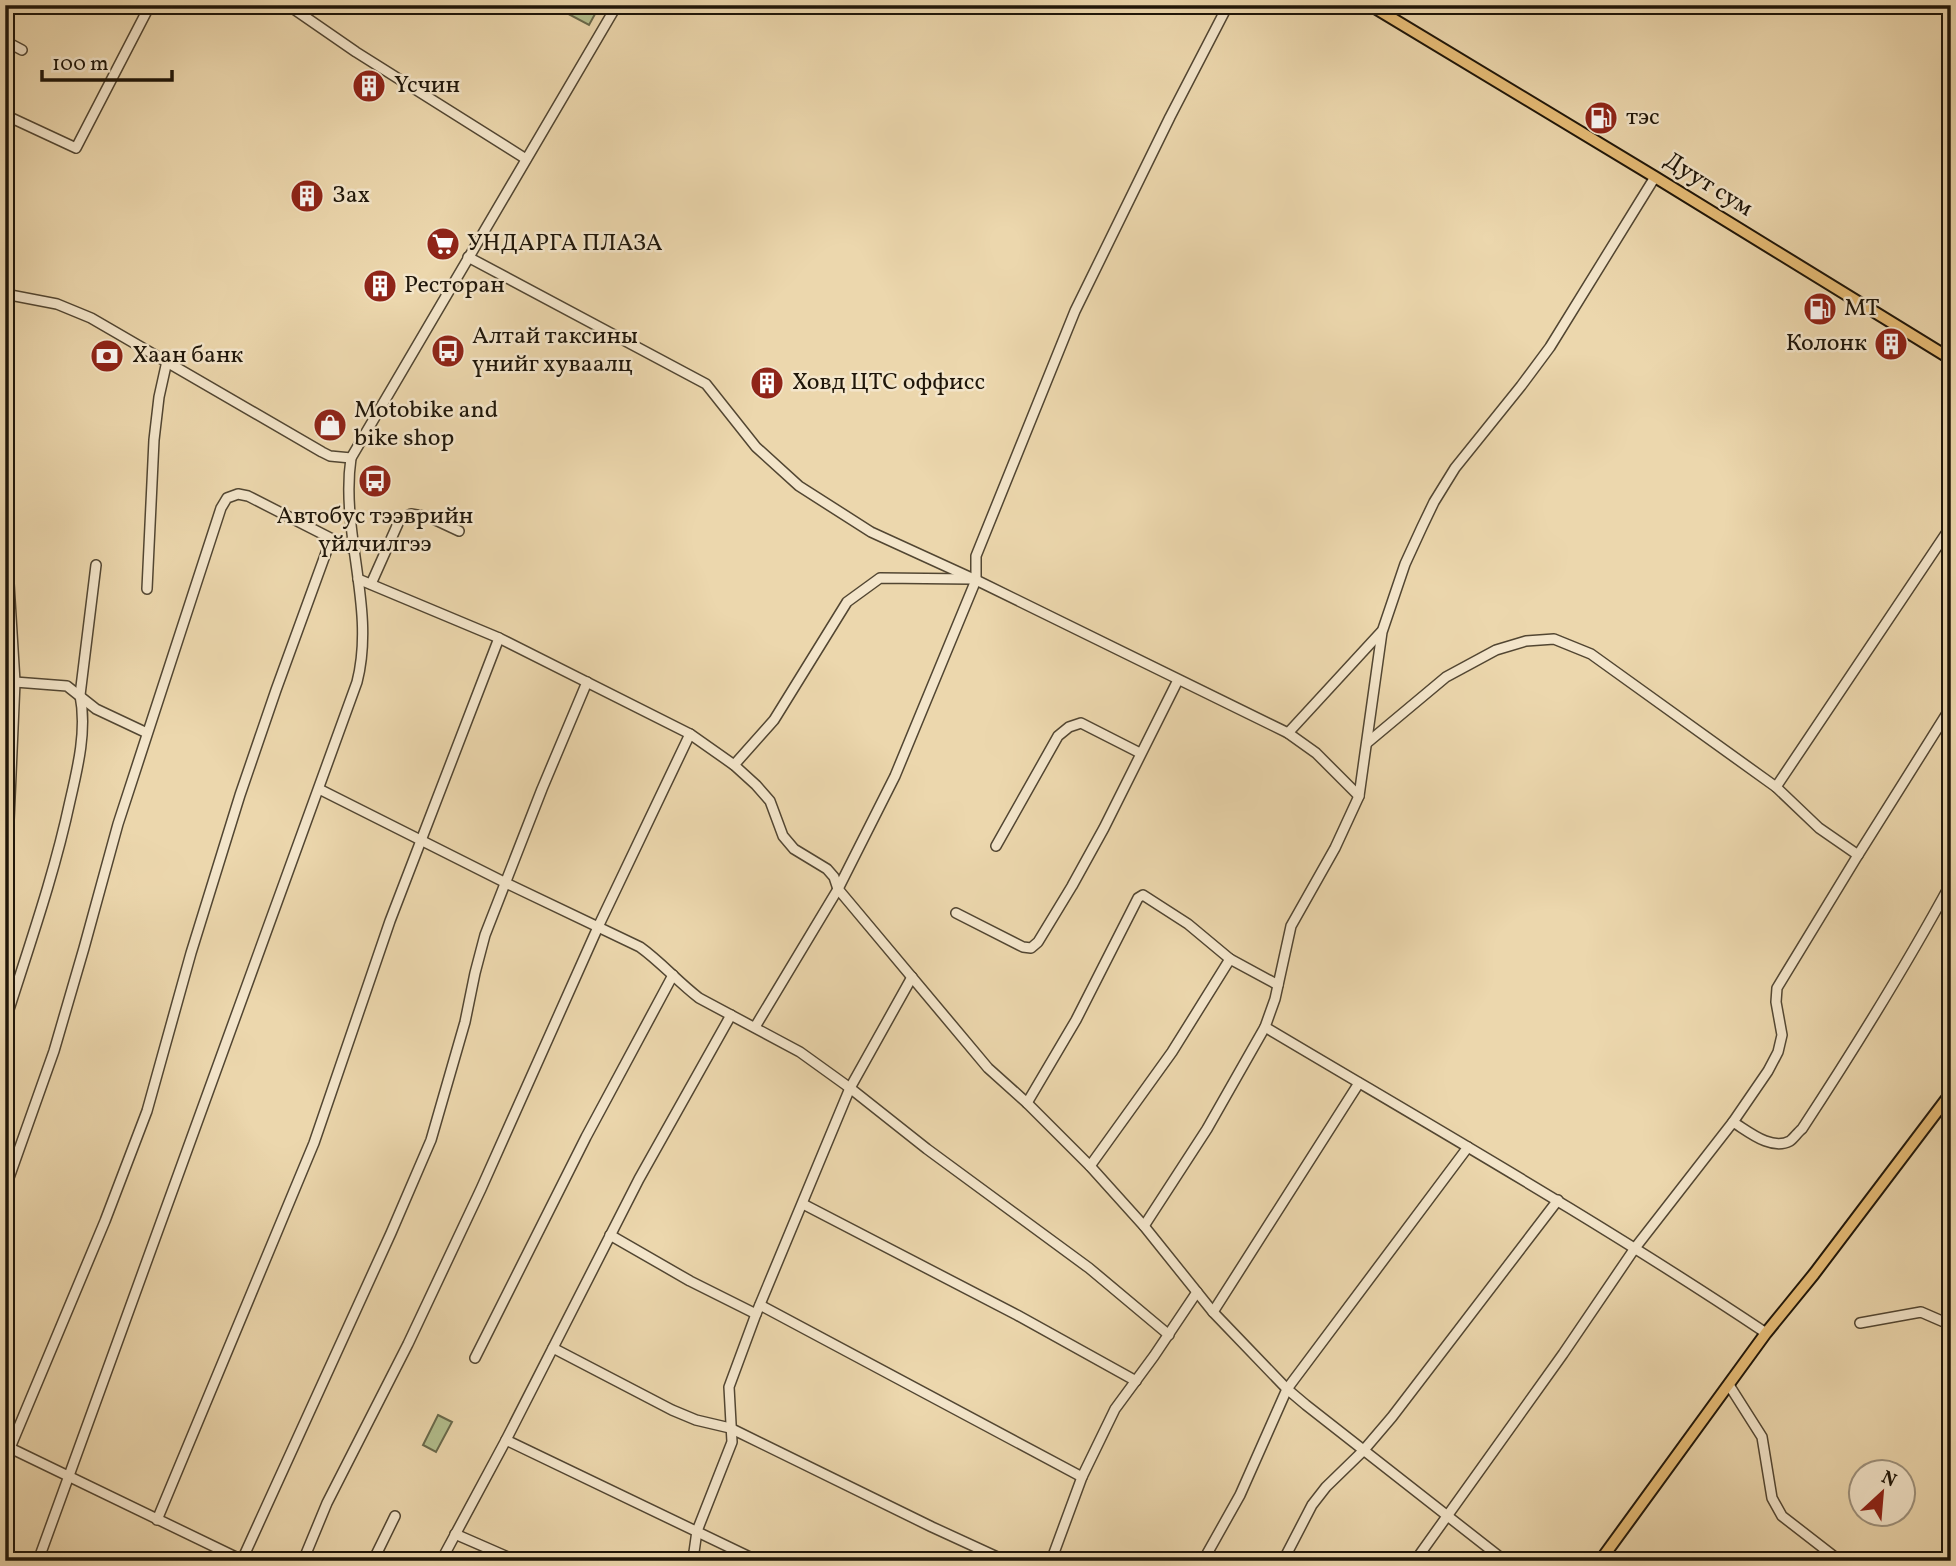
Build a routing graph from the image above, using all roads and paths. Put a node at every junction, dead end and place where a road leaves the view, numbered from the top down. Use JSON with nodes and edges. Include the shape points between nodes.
{"nodes":[{"id":1,"x":150,"y":5,"type":"edge"},
{"id":2,"x":288,"y":5,"type":"edge"},
{"id":3,"x":617,"y":5,"type":"edge"},
{"id":4,"x":1228,"y":5,"type":"edge"},
{"id":5,"x":1376,"y":7,"type":"edge"},
{"id":6,"x":5,"y":41,"type":"edge"},
{"id":7,"x":22,"y":50,"type":"dead end"},
{"id":8,"x":5,"y":115,"type":"edge"},
{"id":9,"x":526,"y":159,"type":"junction"},
{"id":10,"x":1655,"y":177,"type":"junction"},
{"id":11,"x":468,"y":257,"type":"junction"},
{"id":12,"x":5,"y":294,"type":"edge"},
{"id":13,"x":1951,"y":359,"type":"edge"},
{"id":14,"x":167,"y":361,"type":"junction"},
{"id":15,"x":351,"y":458,"type":"junction"},
{"id":16,"x":5,"y":518,"type":"edge"},
{"id":17,"x":1951,"y":526,"type":"edge"},
{"id":18,"x":459,"y":531,"type":"dead end"},
{"id":19,"x":331,"y":539,"type":"junction"},
{"id":20,"x":354,"y":550,"type":"junction"},
{"id":21,"x":96,"y":565,"type":"dead end"},
{"id":22,"x":358,"y":579,"type":"junction"},
{"id":23,"x":976,"y":580,"type":"junction"},
{"id":24,"x":371,"y":584,"type":"junction"},
{"id":25,"x":147,"y":589,"type":"dead end"},
{"id":26,"x":1382,"y":632,"type":"junction"},
{"id":27,"x":499,"y":638,"type":"junction"},
{"id":28,"x":1178,"y":680,"type":"junction"},
{"id":29,"x":15,"y":682,"type":"junction"},
{"id":30,"x":587,"y":682,"type":"junction"},
{"id":31,"x":80,"y":695,"type":"junction"},
{"id":32,"x":1951,"y":707,"type":"edge"},
{"id":33,"x":147,"y":733,"type":"junction"},
{"id":34,"x":1288,"y":733,"type":"junction"},
{"id":35,"x":690,"y":734,"type":"junction"},
{"id":36,"x":1367,"y":743,"type":"junction"},
{"id":37,"x":1140,"y":753,"type":"junction"},
{"id":38,"x":734,"y":765,"type":"junction"},
{"id":39,"x":1776,"y":787,"type":"junction"},
{"id":40,"x":319,"y":789,"type":"junction"},
{"id":41,"x":1359,"y":796,"type":"junction"},
{"id":42,"x":7,"y":819,"type":"edge"},
{"id":43,"x":419,"y":840,"type":"junction"},
{"id":44,"x":996,"y":846,"type":"dead end"},
{"id":45,"x":5,"y":851,"type":"edge"},
{"id":46,"x":1858,"y":855,"type":"junction"},
{"id":47,"x":506,"y":883,"type":"junction"},
{"id":48,"x":1951,"y":883,"type":"edge"},
{"id":49,"x":838,"y":889,"type":"junction"},
{"id":50,"x":956,"y":913,"type":"dead end"},
{"id":51,"x":598,"y":927,"type":"junction"},
{"id":52,"x":1230,"y":959,"type":"junction"},
{"id":53,"x":673,"y":975,"type":"junction"},
{"id":54,"x":912,"y":978,"type":"junction"},
{"id":55,"x":1278,"y":985,"type":"junction"},
{"id":56,"x":731,"y":1015,"type":"junction"},
{"id":57,"x":5,"y":1022,"type":"edge"},
{"id":58,"x":755,"y":1027,"type":"junction"},
{"id":59,"x":1265,"y":1027,"type":"junction"},
{"id":60,"x":1359,"y":1083,"type":"junction"},
{"id":61,"x":850,"y":1088,"type":"junction"},
{"id":62,"x":1951,"y":1093,"type":"edge"},
{"id":63,"x":1027,"y":1103,"type":"junction"},
{"id":64,"x":1733,"y":1122,"type":"junction"},
{"id":65,"x":1468,"y":1147,"type":"junction"},
{"id":66,"x":1090,"y":1166,"type":"junction"},
{"id":67,"x":5,"y":1189,"type":"edge"},
{"id":68,"x":1558,"y":1200,"type":"junction"},
{"id":69,"x":803,"y":1204,"type":"junction"},
{"id":70,"x":1144,"y":1226,"type":"junction"},
{"id":71,"x":610,"y":1235,"type":"junction"},
{"id":72,"x":1635,"y":1248,"type":"junction"},
{"id":73,"x":1196,"y":1292,"type":"junction"},
{"id":74,"x":760,"y":1305,"type":"junction"},
{"id":75,"x":1213,"y":1312,"type":"junction"},
{"id":76,"x":756,"y":1314,"type":"junction"},
{"id":77,"x":1860,"y":1323,"type":"dead end"},
{"id":78,"x":1951,"y":1325,"type":"edge"},
{"id":79,"x":1766,"y":1333,"type":"junction"},
{"id":80,"x":1169,"y":1335,"type":"junction"},
{"id":81,"x":553,"y":1348,"type":"junction"},
{"id":82,"x":475,"y":1358,"type":"dead end"},
{"id":83,"x":1136,"y":1381,"type":"junction"},
{"id":84,"x":1729,"y":1385,"type":"junction"},
{"id":85,"x":1287,"y":1389,"type":"junction"},
{"id":86,"x":730,"y":1428,"type":"junction"},
{"id":87,"x":506,"y":1440,"type":"junction"},
{"id":88,"x":8,"y":1447,"type":"edge"},
{"id":89,"x":1363,"y":1451,"type":"junction"},
{"id":90,"x":68,"y":1477,"type":"junction"},
{"id":91,"x":1082,"y":1477,"type":"junction"},
{"id":92,"x":395,"y":1516,"type":"dead end"},
{"id":93,"x":1447,"y":1516,"type":"junction"},
{"id":94,"x":157,"y":1520,"type":"junction"},
{"id":95,"x":697,"y":1531,"type":"junction"},
{"id":96,"x":455,"y":1534,"type":"junction"},
{"id":97,"x":993,"y":1558,"type":"edge"},
{"id":98,"x":243,"y":1560,"type":"edge"},
{"id":99,"x":38,"y":1561,"type":"edge"},
{"id":100,"x":303,"y":1561,"type":"edge"},
{"id":101,"x":373,"y":1561,"type":"edge"},
{"id":102,"x":441,"y":1561,"type":"edge"},
{"id":103,"x":517,"y":1561,"type":"edge"},
{"id":104,"x":690,"y":1561,"type":"edge"},
{"id":105,"x":758,"y":1561,"type":"edge"},
{"id":106,"x":1006,"y":1561,"type":"edge"},
{"id":107,"x":1051,"y":1561,"type":"edge"},
{"id":108,"x":1203,"y":1561,"type":"edge"},
{"id":109,"x":1283,"y":1561,"type":"edge"},
{"id":110,"x":1415,"y":1561,"type":"edge"},
{"id":111,"x":1505,"y":1561,"type":"edge"},
{"id":112,"x":1600,"y":1561,"type":"edge"},
{"id":113,"x":1840,"y":1561,"type":"edge"}],
"edges":[{"from":1,"to":8,"type":"street","via":[[76,148]]},
{"from":2,"to":9,"type":"street"},
{"from":3,"to":9,"type":"street"},
{"from":4,"to":23,"type":"street","via":[[1075,311],[976,556]]},
{"from":5,"to":10,"type":"main road","name":"Дуут сум"},
{"from":6,"to":7,"type":"street"},
{"from":9,"to":11,"type":"street"},
{"from":10,"to":13,"type":"main road","name":"Дуут сум"},
{"from":10,"to":26,"type":"street","via":[[1550,347],[1455,468],[1434,502],[1405,564]]},
{"from":11,"to":15,"type":"street"},
{"from":11,"to":23,"type":"street","via":[[706,384],[756,447],[799,486],[871,532]]},
{"from":12,"to":14,"type":"street","via":[[70,309]]},
{"from":14,"to":15,"type":"street","via":[[321,452]]},
{"from":14,"to":25,"type":"street","via":[[154,440]]},
{"from":15,"to":20,"type":"street","via":[[348,497]]},
{"from":16,"to":29,"type":"street"},
{"from":17,"to":39,"type":"street"},
{"from":18,"to":24,"type":"street","via":[[429,517],[411,514],[400,519]]},
{"from":19,"to":20,"type":"street"},
{"from":19,"to":33,"type":"street","via":[[248,496],[227,498]]},
{"from":19,"to":88,"type":"street","via":[[240,795],[147,1111]]},
{"from":20,"to":22,"type":"street"},
{"from":21,"to":31,"type":"street"},
{"from":22,"to":24,"type":"street"},
{"from":22,"to":40,"type":"street","via":[[362,659]]},
{"from":23,"to":28,"type":"street"},
{"from":23,"to":38,"type":"street","via":[[880,578],[846,603],[774,720]]},
{"from":23,"to":49,"type":"street","via":[[895,776]]},
{"from":24,"to":27,"type":"street"},
{"from":26,"to":34,"type":"street"},
{"from":26,"to":36,"type":"street"},
{"from":27,"to":30,"type":"street"},
{"from":27,"to":43,"type":"street"},
{"from":28,"to":34,"type":"street"},
{"from":28,"to":37,"type":"street"},
{"from":29,"to":31,"type":"street","via":[[67,686]]},
{"from":29,"to":42,"type":"street"},
{"from":30,"to":35,"type":"street"},
{"from":30,"to":47,"type":"street"},
{"from":31,"to":33,"type":"street","via":[[96,709]]},
{"from":31,"to":57,"type":"street","via":[[83,712],[77,772],[61,844]]},
{"from":32,"to":46,"type":"street"},
{"from":33,"to":67,"type":"street","via":[[54,1051]]},
{"from":34,"to":41,"type":"street","via":[[1316,753]]},
{"from":35,"to":38,"type":"street"},
{"from":35,"to":51,"type":"street"},
{"from":36,"to":39,"type":"street","via":[[1446,677],[1496,650],[1555,639],[1591,654]]},
{"from":36,"to":41,"type":"street"},
{"from":37,"to":44,"type":"street","via":[[1081,723],[1069,727],[1043,760]]},
{"from":37,"to":50,"type":"street","via":[[1104,828],[1038,942],[1023,947]]},
{"from":38,"to":49,"type":"street","via":[[770,801],[783,836],[794,849],[827,869]]},
{"from":39,"to":46,"type":"street","via":[[1819,828]]},
{"from":40,"to":43,"type":"street"},
{"from":40,"to":90,"type":"street"},
{"from":41,"to":55,"type":"street","via":[[1291,926]]},
{"from":42,"to":45,"type":"street"},
{"from":43,"to":47,"type":"street"},
{"from":43,"to":94,"type":"street","via":[[314,1143]]},
{"from":46,"to":64,"type":"street","via":[[1777,988],[1782,1035],[1778,1052]]},
{"from":47,"to":51,"type":"street"},
{"from":47,"to":98,"type":"street","via":[[485,935],[431,1140]]},
{"from":48,"to":64,"type":"street","via":[[1871,1024],[1802,1129],[1790,1140],[1776,1144]]},
{"from":49,"to":54,"type":"street"},
{"from":49,"to":58,"type":"street"},
{"from":51,"to":53,"type":"street","via":[[640,947]]},
{"from":51,"to":100,"type":"street","via":[[481,1189]]},
{"from":52,"to":55,"type":"street"},
{"from":52,"to":63,"type":"street","via":[[1188,924],[1143,895],[1138,898],[1076,1020]]},
{"from":52,"to":66,"type":"street","via":[[1172,1052]]},
{"from":53,"to":56,"type":"street","via":[[699,998]]},
{"from":53,"to":82,"type":"street"},
{"from":54,"to":61,"type":"street"},
{"from":54,"to":63,"type":"street","via":[[988,1068]]},
{"from":55,"to":59,"type":"street"},
{"from":56,"to":58,"type":"street"},
{"from":56,"to":71,"type":"street"},
{"from":58,"to":61,"type":"street"},
{"from":59,"to":60,"type":"street"},
{"from":59,"to":70,"type":"street"},
{"from":60,"to":65,"type":"street"},
{"from":60,"to":75,"type":"street"},
{"from":61,"to":69,"type":"street"},
{"from":61,"to":80,"type":"street","via":[[1089,1268]]},
{"from":62,"to":79,"type":"main road"},
{"from":63,"to":66,"type":"street"},
{"from":64,"to":72,"type":"street"},
{"from":65,"to":68,"type":"street"},
{"from":65,"to":85,"type":"street"},
{"from":66,"to":70,"type":"street"},
{"from":68,"to":72,"type":"street"},
{"from":68,"to":89,"type":"street"},
{"from":69,"to":74,"type":"street"},
{"from":69,"to":83,"type":"street"},
{"from":70,"to":73,"type":"street"},
{"from":71,"to":76,"type":"street"},
{"from":71,"to":81,"type":"street"},
{"from":72,"to":79,"type":"street"},
{"from":72,"to":93,"type":"street"},
{"from":73,"to":75,"type":"street"},
{"from":73,"to":80,"type":"street"},
{"from":74,"to":76,"type":"street"},
{"from":74,"to":91,"type":"street"},
{"from":75,"to":85,"type":"street"},
{"from":76,"to":86,"type":"street","via":[[729,1387]]},
{"from":77,"to":78,"type":"street","via":[[1921,1311]]},
{"from":79,"to":84,"type":"main road"},
{"from":80,"to":83,"type":"street"},
{"from":81,"to":86,"type":"street","via":[[672,1410]]},
{"from":81,"to":87,"type":"street"},
{"from":83,"to":91,"type":"street","via":[[1115,1409]]},
{"from":84,"to":112,"type":"main road"},
{"from":84,"to":113,"type":"street","via":[[1762,1437],[1772,1498],[1782,1516]]},
{"from":85,"to":89,"type":"street"},
{"from":85,"to":108,"type":"street","via":[[1240,1495]]},
{"from":86,"to":95,"type":"street","via":[[732,1442]]},
{"from":86,"to":97,"type":"street"},
{"from":87,"to":95,"type":"street"},
{"from":87,"to":96,"type":"street"},
{"from":88,"to":90,"type":"street"},
{"from":89,"to":93,"type":"street"},
{"from":89,"to":109,"type":"street","via":[[1312,1505]]},
{"from":90,"to":94,"type":"street"},
{"from":90,"to":99,"type":"street"},
{"from":91,"to":107,"type":"street"},
{"from":92,"to":101,"type":"street"},
{"from":93,"to":110,"type":"street"},
{"from":93,"to":111,"type":"street"},
{"from":94,"to":98,"type":"street"},
{"from":95,"to":104,"type":"street"},
{"from":95,"to":105,"type":"street"},
{"from":96,"to":102,"type":"street"},
{"from":96,"to":103,"type":"street"},
{"from":97,"to":106,"type":"street"}]}
